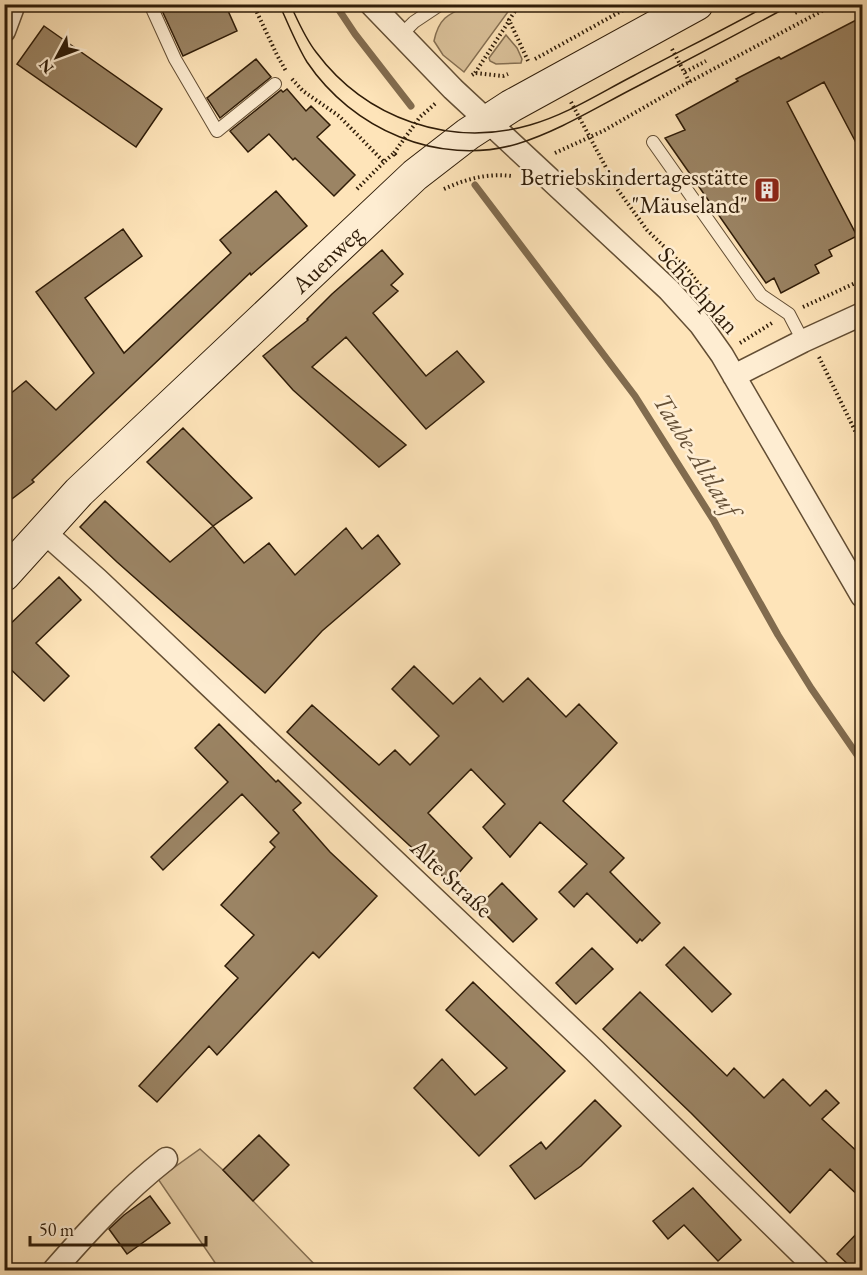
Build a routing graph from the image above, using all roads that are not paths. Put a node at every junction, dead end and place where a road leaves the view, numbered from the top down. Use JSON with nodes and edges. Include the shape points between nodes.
{"nodes":[{"id":1,"x":14,"y":4,"type":"edge"},
{"id":2,"x":150,"y":4,"type":"edge"},
{"id":3,"x":371,"y":4,"type":"edge"},
{"id":4,"x":441,"y":4,"type":"edge"},
{"id":5,"x":697,"y":4,"type":"edge"},
{"id":6,"x":4,"y":31,"type":"edge"},
{"id":7,"x":400,"y":36,"type":"junction"},
{"id":8,"x":275,"y":84,"type":"dead end"},
{"id":9,"x":487,"y":121,"type":"junction"},
{"id":10,"x":652,"y":142,"type":"dead end"},
{"id":11,"x":862,"y":314,"type":"edge"},
{"id":12,"x":806,"y":339,"type":"junction"},
{"id":13,"x":734,"y":376,"type":"junction"},
{"id":14,"x":44,"y":531,"type":"junction"},
{"id":15,"x":4,"y":575,"type":"edge"},
{"id":16,"x":862,"y":596,"type":"edge"},
{"id":17,"x":166,"y":1159,"type":"dead end"},
{"id":18,"x":54,"y":1270,"type":"edge"},
{"id":19,"x":818,"y":1270,"type":"edge"}],
"edges":[{"from":1,"to":6,"type":"street"},
{"from":2,"to":8,"type":"lane","via":[[175,59],[216,131]]},
{"from":3,"to":7,"type":"street","name":"Schochplan"},
{"from":4,"to":7,"type":"lane"},
{"from":5,"to":9,"type":"main road","name":"Auenweg"},
{"from":7,"to":9,"type":"street","name":"Schochplan"},
{"from":9,"to":13,"type":"street","name":"Schochplan","via":[[669,290],[700,324]]},
{"from":9,"to":14,"type":"main road","name":"Auenweg","via":[[404,164]]},
{"from":10,"to":12,"type":"lane","via":[[761,295],[789,314]]},
{"from":11,"to":12,"type":"street"},
{"from":12,"to":13,"type":"street"},
{"from":13,"to":16,"type":"street","name":"Schochplan"},
{"from":14,"to":15,"type":"main road","name":"Auenweg"},
{"from":14,"to":19,"type":"street","name":"Alte Straße","via":[[594,1050]]},
{"from":17,"to":18,"type":"street","via":[[100,1217]]}]}
